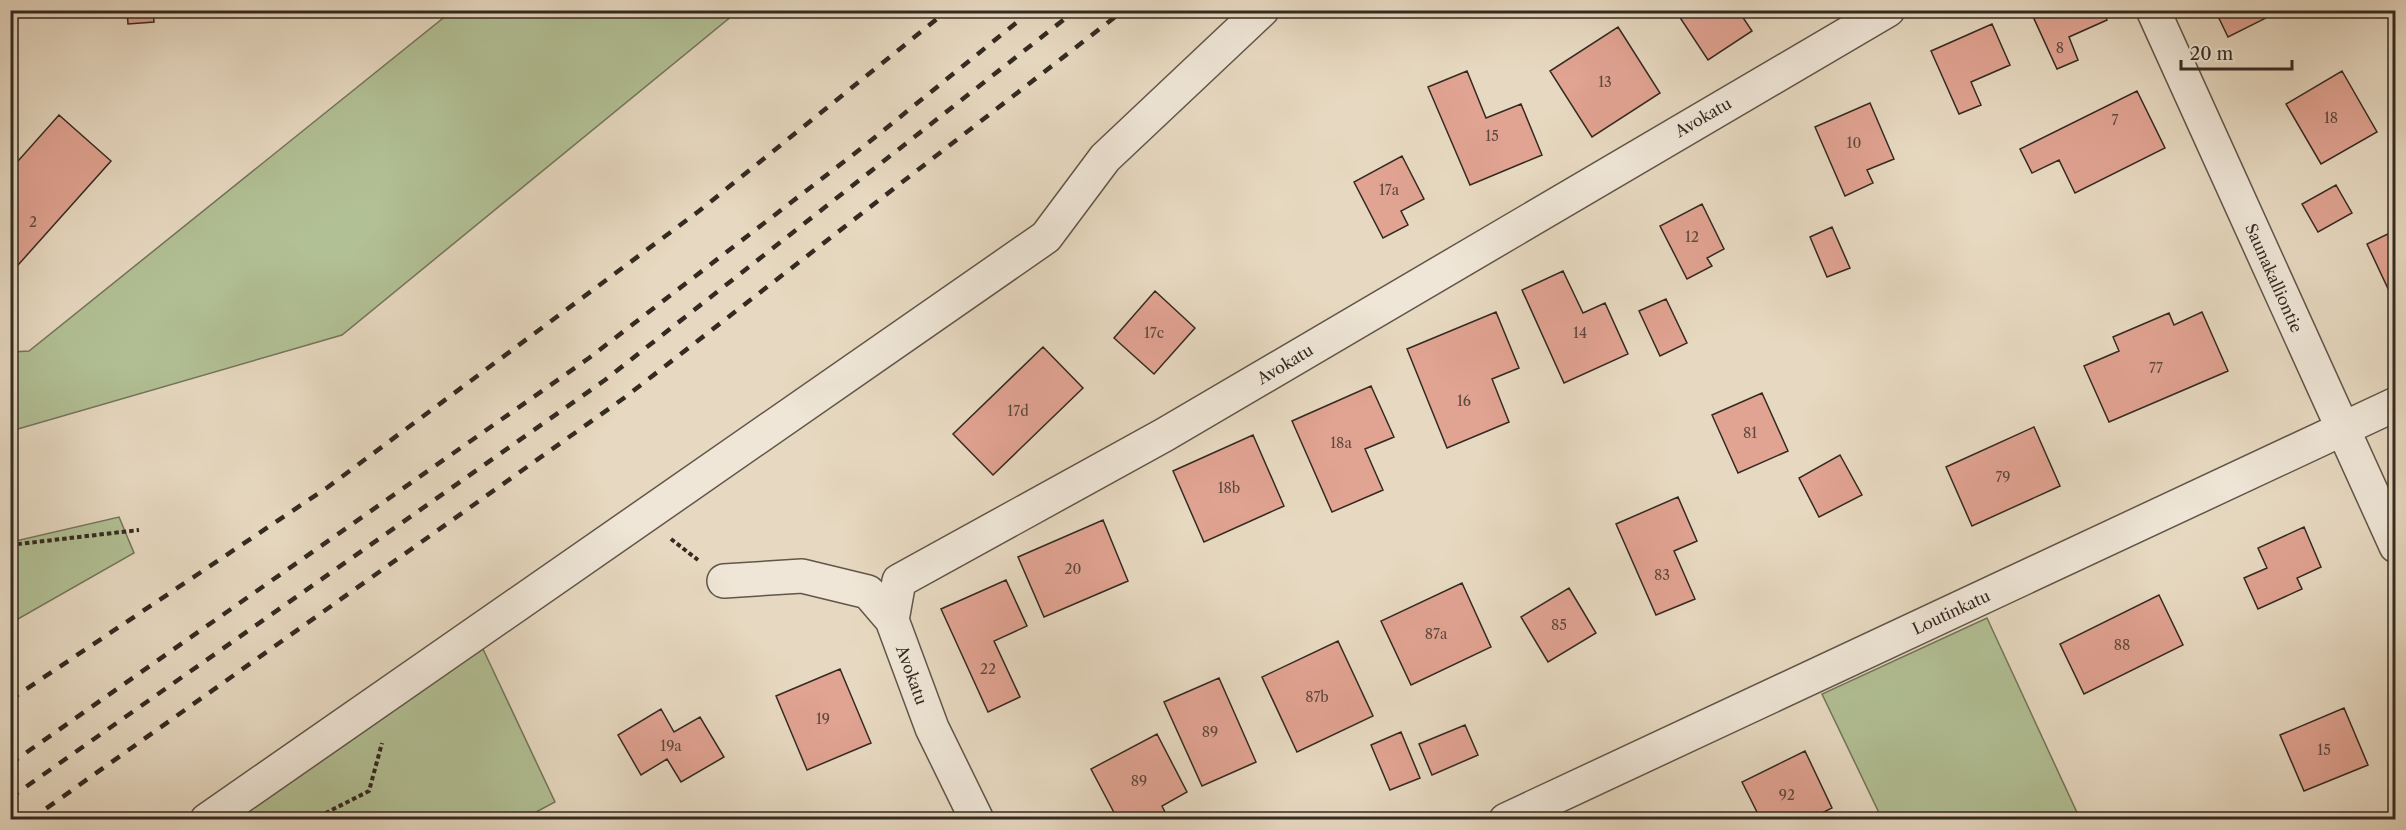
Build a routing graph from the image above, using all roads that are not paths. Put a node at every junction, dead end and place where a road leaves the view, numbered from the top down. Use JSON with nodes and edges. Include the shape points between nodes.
{"nodes":[{"id":1,"x":1262,"y":10,"type":"edge"},
{"id":2,"x":1888,"y":10,"type":"edge"},
{"id":3,"x":2152,"y":10,"type":"edge"},
{"id":4,"x":2396,"y":404,"type":"edge"},
{"id":5,"x":2343,"y":430,"type":"junction"},
{"id":6,"x":2396,"y":546,"type":"edge"},
{"id":7,"x":724,"y":581,"type":"dead end"},
{"id":8,"x":892,"y":620,"type":"junction"},
{"id":9,"x":207,"y":819,"type":"edge"},
{"id":10,"x":977,"y":819,"type":"edge"},
{"id":11,"x":1506,"y":819,"type":"edge"}],
"edges":[{"from":1,"to":9,"type":"street","via":[[1105,158],[1046,237]]},
{"from":2,"to":8,"type":"street","name":"Avokatu","via":[[1164,435],[899,582]]},
{"from":3,"to":5,"type":"street","name":"Saunakalliontie"},
{"from":4,"to":5,"type":"street","name":"Loutinkatu"},
{"from":5,"to":6,"type":"street","name":"Saunakalliontie"},
{"from":5,"to":11,"type":"street","name":"Loutinkatu"},
{"from":7,"to":8,"type":"street","via":[[802,576],[868,592]]},
{"from":8,"to":10,"type":"street","name":"Avokatu","via":[[932,728]]}]}
